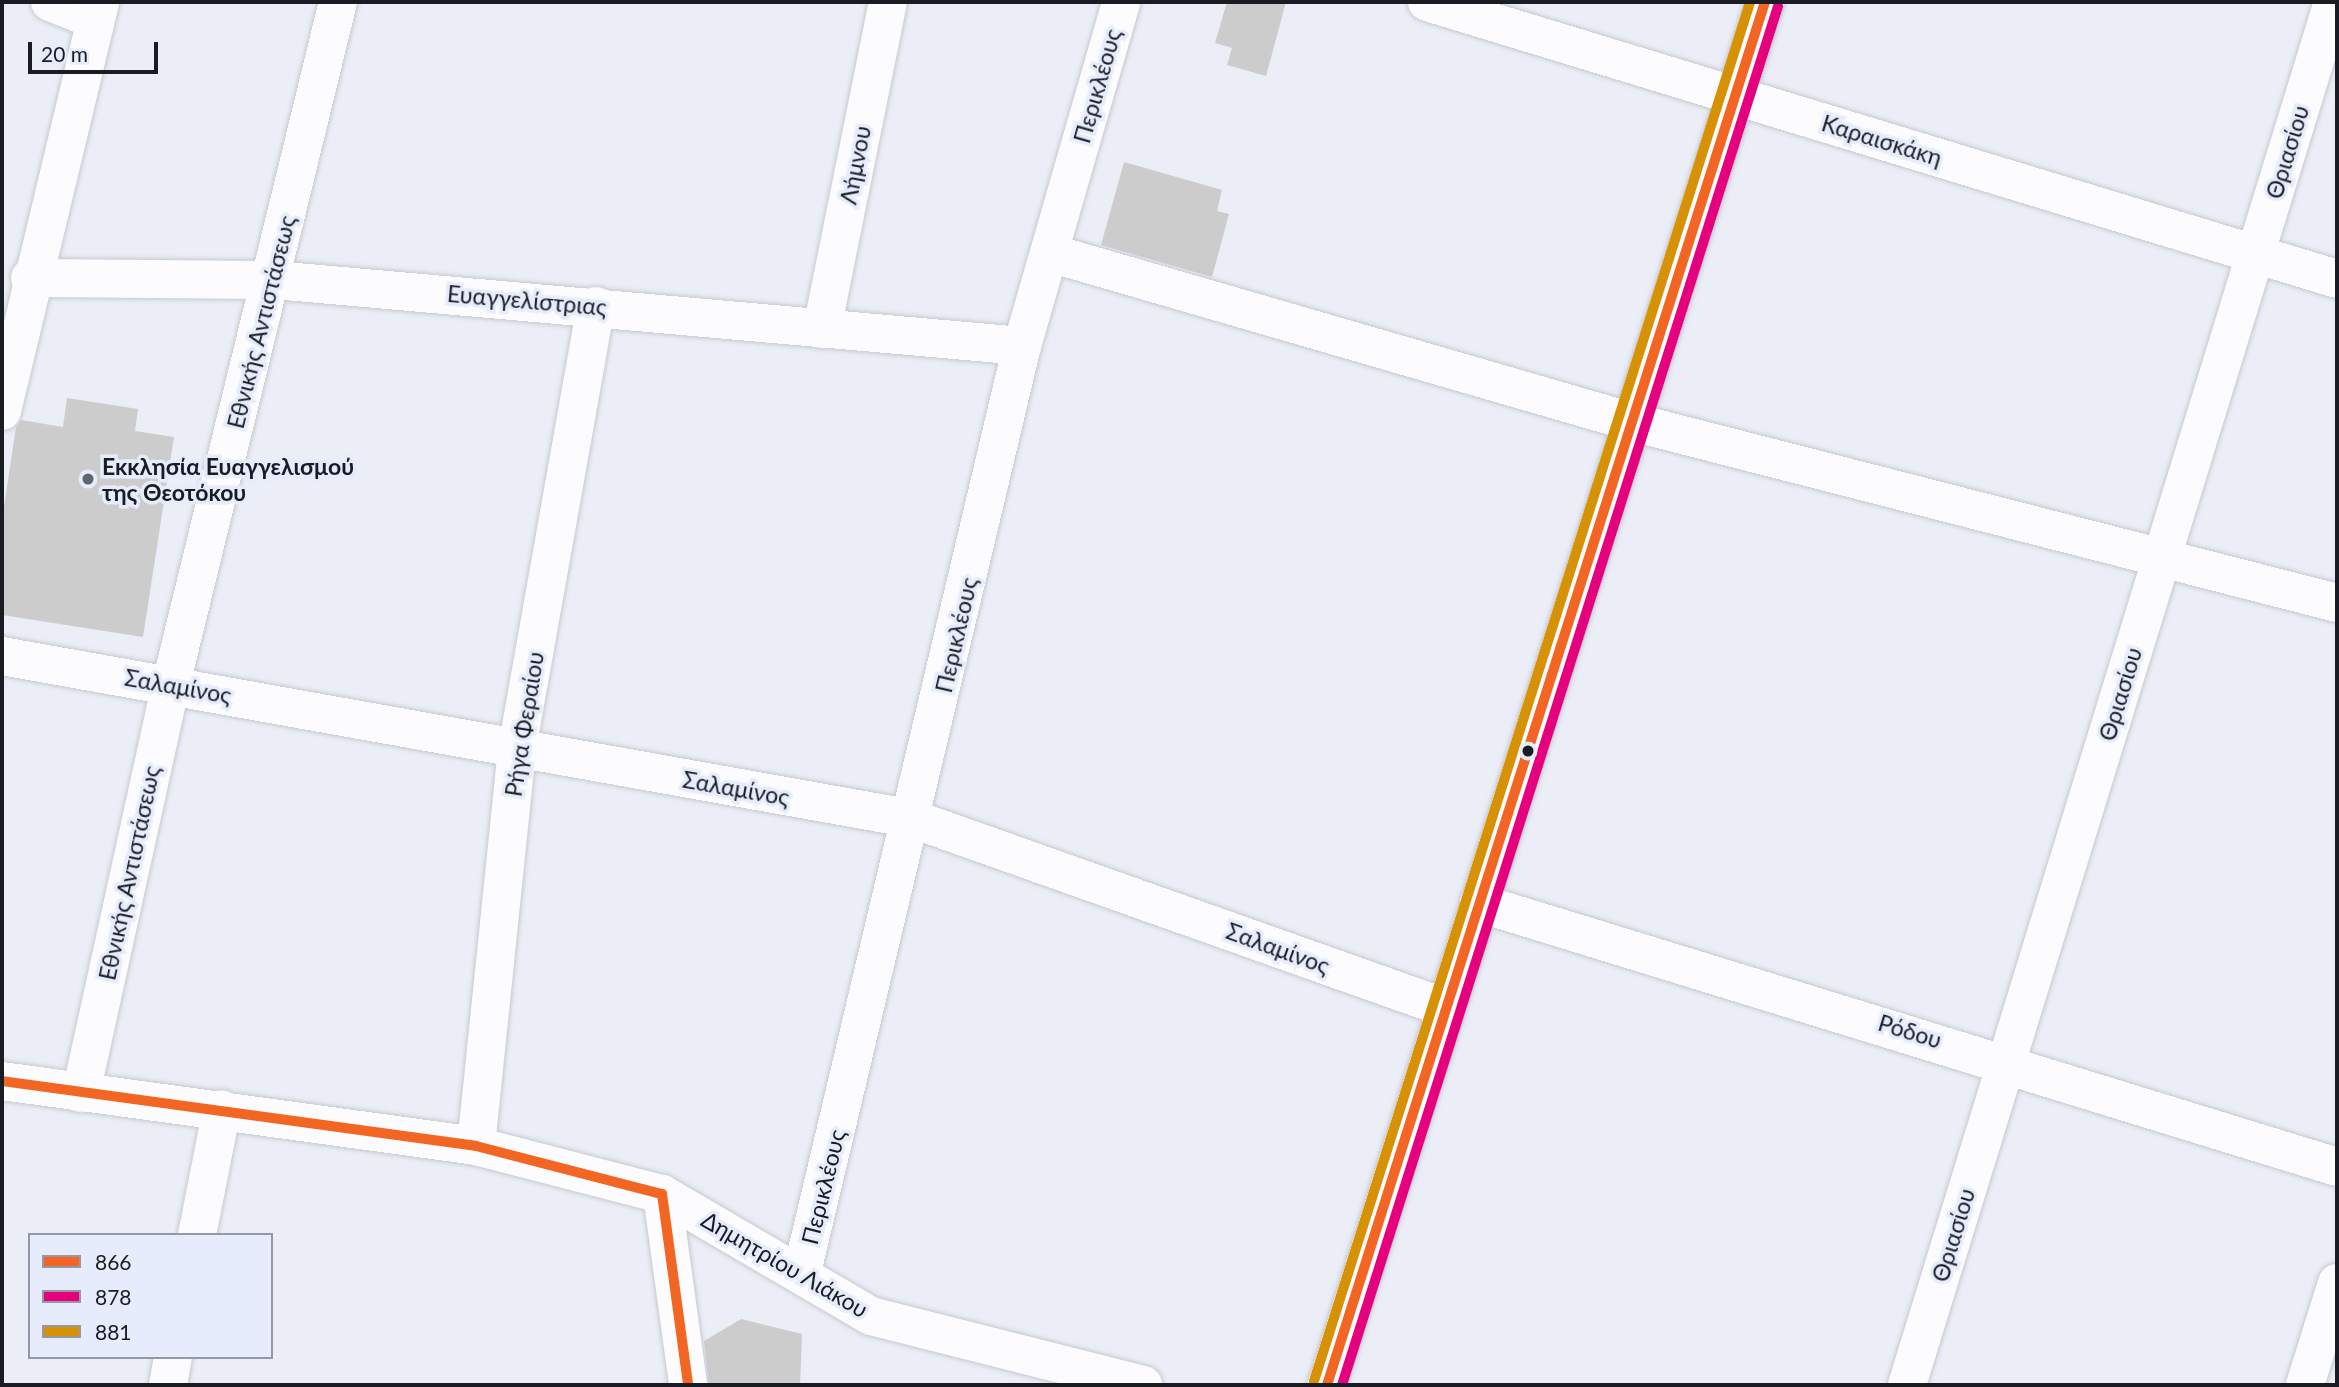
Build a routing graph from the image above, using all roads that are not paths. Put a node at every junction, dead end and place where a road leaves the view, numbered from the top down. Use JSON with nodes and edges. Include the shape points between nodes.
{"nodes":[{"id":1,"x":50,"y":2,"type":"edge"},
{"id":2,"x":338,"y":2,"type":"edge"},
{"id":3,"x":888,"y":2,"type":"edge"},
{"id":4,"x":1121,"y":2,"type":"edge"},
{"id":5,"x":1427,"y":2,"type":"edge"},
{"id":6,"x":1765,"y":2,"type":"edge"},
{"id":7,"x":2333,"y":2,"type":"edge"},
{"id":8,"x":97,"y":11,"type":"edge"},
{"id":9,"x":1735,"y":95,"type":"junction"},
{"id":10,"x":2255,"y":252,"type":"junction"},
{"id":11,"x":1050,"y":253,"type":"junction"},
{"id":12,"x":30,"y":278,"type":"junction"},
{"id":13,"x":2337,"y":279,"type":"edge"},
{"id":14,"x":274,"y":280,"type":"junction"},
{"id":15,"x":596,"y":306,"type":"junction"},
{"id":16,"x":822,"y":328,"type":"junction"},
{"id":17,"x":1023,"y":346,"type":"junction"},
{"id":18,"x":7,"y":365,"type":"edge"},
{"id":19,"x":2,"y":411,"type":"edge"},
{"id":20,"x":1632,"y":422,"type":"junction"},
{"id":21,"x":2163,"y":554,"type":"junction"},
{"id":22,"x":2337,"y":603,"type":"edge"},
{"id":23,"x":2,"y":656,"type":"edge"},
{"id":24,"x":171,"y":684,"type":"junction"},
{"id":25,"x":517,"y":749,"type":"junction"},
{"id":26,"x":913,"y":819,"type":"junction"},
{"id":27,"x":1479,"y":903,"type":"junction"},
{"id":28,"x":1446,"y":1008,"type":"junction"},
{"id":29,"x":2007,"y":1060,"type":"junction"},
{"id":30,"x":2,"y":1081,"type":"edge"},
{"id":31,"x":81,"y":1093,"type":"junction"},
{"id":32,"x":222,"y":1109,"type":"junction"},
{"id":33,"x":476,"y":1146,"type":"junction"},
{"id":34,"x":2337,"y":1167,"type":"edge"},
{"id":35,"x":662,"y":1194,"type":"junction"},
{"id":36,"x":197,"y":1233,"type":"edge"},
{"id":37,"x":802,"y":1272,"type":"junction"},
{"id":38,"x":2337,"y":1283,"type":"edge"},
{"id":39,"x":173,"y":1359,"type":"edge"},
{"id":40,"x":168,"y":1385,"type":"edge"},
{"id":41,"x":688,"y":1385,"type":"edge"},
{"id":42,"x":1143,"y":1385,"type":"edge"},
{"id":43,"x":1326,"y":1385,"type":"edge"},
{"id":44,"x":1907,"y":1385,"type":"edge"},
{"id":45,"x":2305,"y":1385,"type":"edge"}],
"edges":[{"from":1,"to":8,"type":"street"},
{"from":2,"to":14,"type":"street","name":"Εθνικής Αντιστάσεως"},
{"from":3,"to":16,"type":"street","name":"Λήμνου"},
{"from":4,"to":11,"type":"street","name":"Περικλέους"},
{"from":5,"to":9,"type":"street","name":"Καραισκάκη"},
{"from":6,"to":9,"type":"street"},
{"from":7,"to":10,"type":"street","name":"Θριασίου"},
{"from":8,"to":12,"type":"street"},
{"from":9,"to":10,"type":"street","name":"Καραισκάκη"},
{"from":9,"to":20,"type":"street"},
{"from":10,"to":13,"type":"street","name":"Καραισκάκη"},
{"from":10,"to":21,"type":"street","name":"Θριασίου"},
{"from":11,"to":17,"type":"street","name":"Περικλέους"},
{"from":11,"to":20,"type":"street"},
{"from":12,"to":14,"type":"street","name":"Ευαγγελίστριας"},
{"from":12,"to":18,"type":"street"},
{"from":14,"to":15,"type":"street","name":"Ευαγγελίστριας"},
{"from":14,"to":24,"type":"street","name":"Εθνικής Αντιστάσεως"},
{"from":15,"to":16,"type":"street","name":"Ευαγγελίστριας"},
{"from":15,"to":25,"type":"street","name":"Ρήγα Φεραίου"},
{"from":16,"to":17,"type":"street","name":"Ευαγγελίστριας"},
{"from":17,"to":26,"type":"street","name":"Περικλέους"},
{"from":18,"to":19,"type":"street"},
{"from":20,"to":21,"type":"street"},
{"from":20,"to":27,"type":"street"},
{"from":21,"to":22,"type":"street"},
{"from":21,"to":29,"type":"street","name":"Θριασίου"},
{"from":23,"to":24,"type":"street","name":"Σαλαμίνος"},
{"from":24,"to":25,"type":"street","name":"Σαλαμίνος"},
{"from":24,"to":31,"type":"street","name":"Εθνικής Αντιστάσεως"},
{"from":25,"to":26,"type":"street","name":"Σαλαμίνος"},
{"from":25,"to":33,"type":"street","name":"Ρήγα Φεραίου"},
{"from":26,"to":28,"type":"street","name":"Σαλαμίνος"},
{"from":26,"to":37,"type":"street","name":"Περικλέους"},
{"from":27,"to":28,"type":"street"},
{"from":27,"to":29,"type":"street","name":"Ρόδου"},
{"from":28,"to":43,"type":"street"},
{"from":29,"to":34,"type":"street","name":"Ρόδου"},
{"from":29,"to":44,"type":"street","name":"Θριασίου"},
{"from":30,"to":31,"type":"street","name":"Δημητρίου Λιάκου"},
{"from":31,"to":32,"type":"street","name":"Δημητρίου Λιάκου"},
{"from":32,"to":33,"type":"street","name":"Δημητρίου Λιάκου"},
{"from":32,"to":36,"type":"street"},
{"from":33,"to":35,"type":"street","name":"Δημητρίου Λιάκου"},
{"from":35,"to":37,"type":"street","name":"Δημητρίου Λιάκου"},
{"from":35,"to":41,"type":"street"},
{"from":37,"to":42,"type":"street","name":"Δημητρίου Λιάκου","via":[[871,1316]]},
{"from":38,"to":45,"type":"street"},
{"from":39,"to":40,"type":"street"}]}
